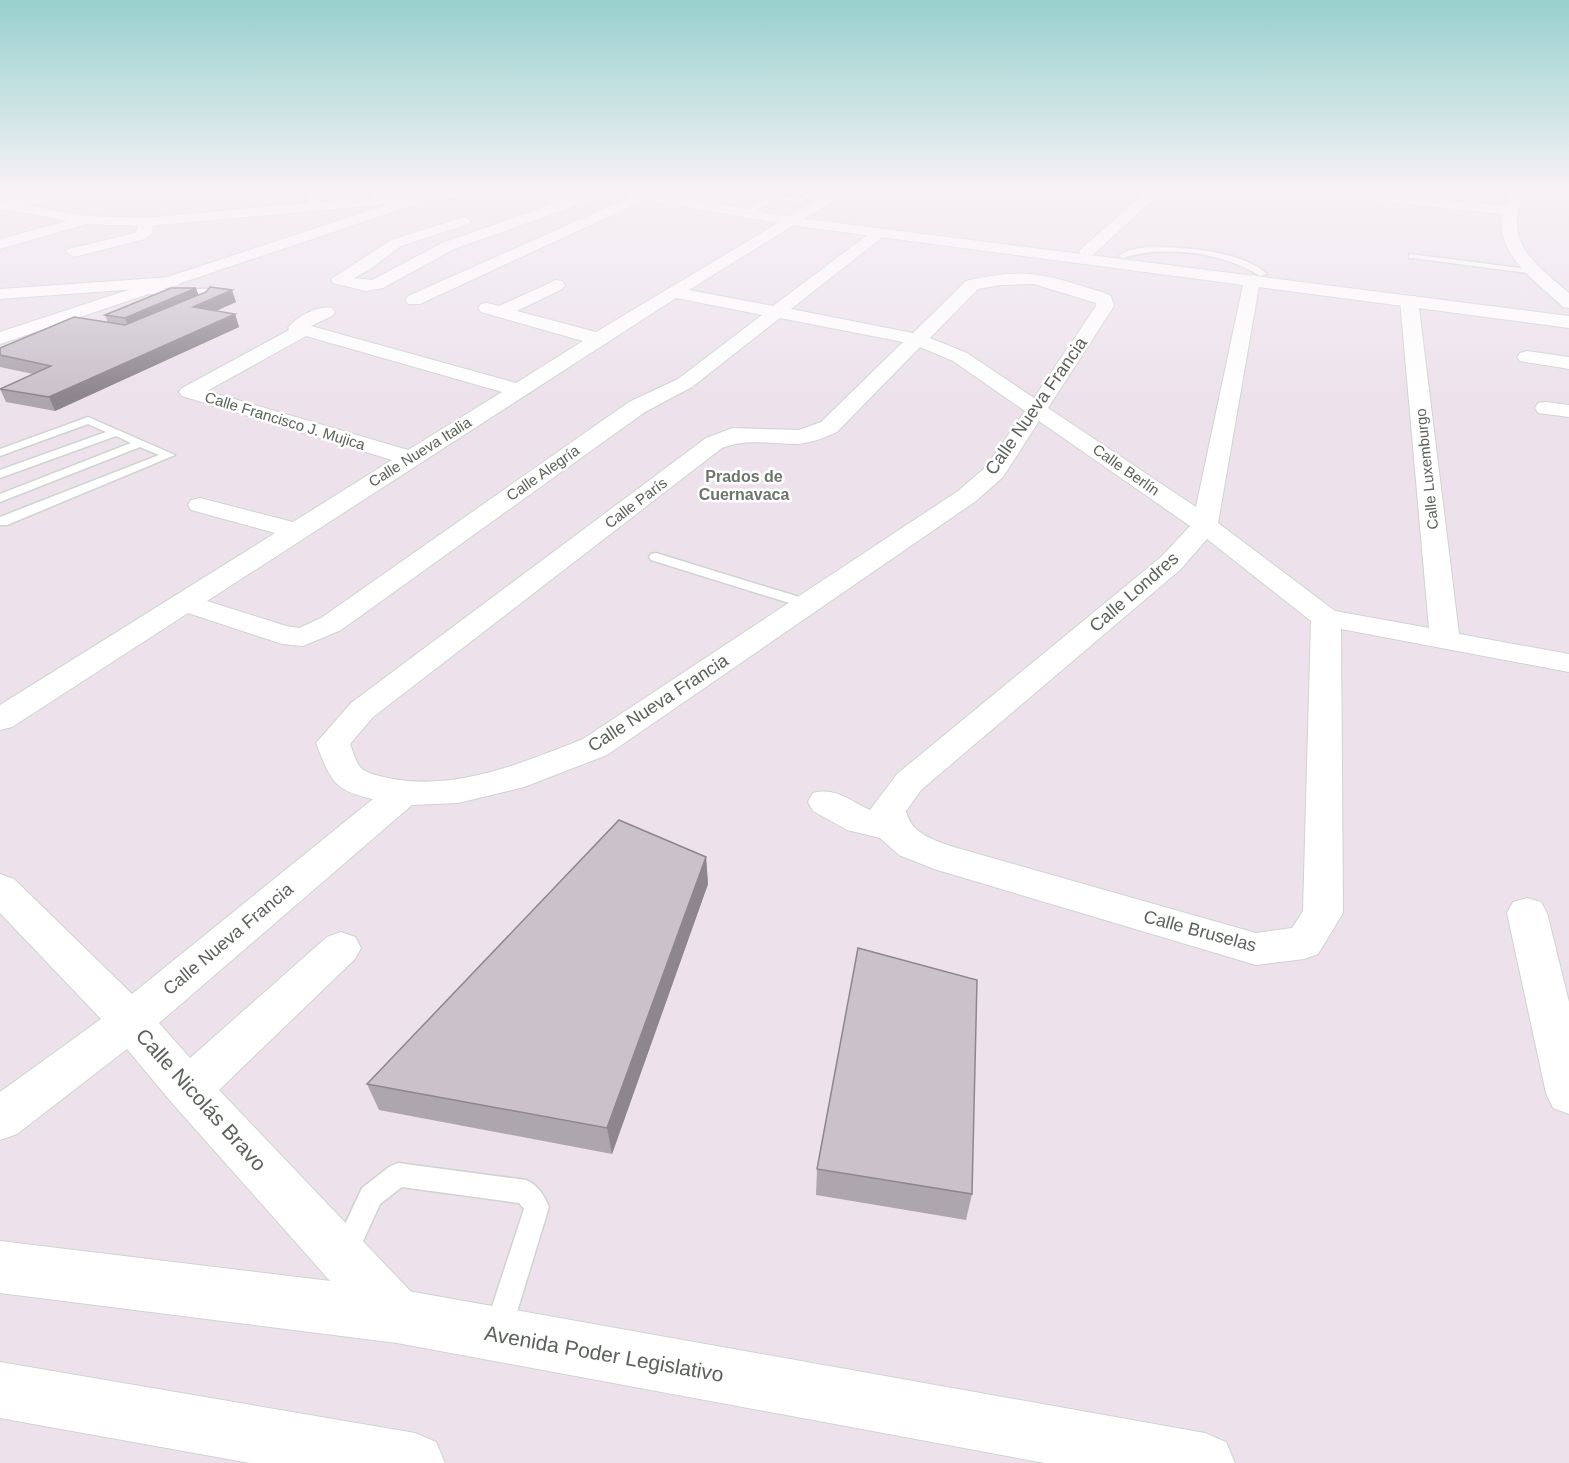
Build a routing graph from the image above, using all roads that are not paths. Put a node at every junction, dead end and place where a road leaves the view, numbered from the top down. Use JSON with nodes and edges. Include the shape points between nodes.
{"nodes":[{"id":1,"x":250,"y":258,"type":"edge"},
{"id":2,"x":375,"y":258,"type":"edge"},
{"id":3,"x":425,"y":258,"type":"edge"},
{"id":4,"x":505,"y":258,"type":"edge"},
{"id":5,"x":729,"y":258,"type":"edge"},
{"id":6,"x":847,"y":258,"type":"edge"},
{"id":7,"x":1077,"y":258,"type":"edge"},
{"id":8,"x":1110,"y":258,"type":"edge"},
{"id":9,"x":1137,"y":258,"type":"edge"},
{"id":10,"x":1429,"y":258,"type":"edge"},
{"id":11,"x":1525,"y":258,"type":"edge"},
{"id":12,"x":1535,"y":272,"type":"junction"},
{"id":13,"x":1258,"y":277,"type":"junction"},
{"id":14,"x":1035,"y":279,"type":"junction"},
{"id":15,"x":556,"y":285,"type":"dead end"},
{"id":16,"x":171,"y":287,"type":"junction"},
{"id":17,"x":673,"y":292,"type":"junction"},
{"id":18,"x":0,"y":294,"type":"edge"},
{"id":19,"x":1565,"y":299,"type":"edge"},
{"id":20,"x":414,"y":300,"type":"dead end"},
{"id":21,"x":1409,"y":300,"type":"junction"},
{"id":22,"x":186,"y":309,"type":"edge"},
{"id":23,"x":1530,"y":309,"type":"junction"},
{"id":24,"x":779,"y":311,"type":"junction"},
{"id":25,"x":326,"y":312,"type":"dead end"},
{"id":26,"x":1569,"y":314,"type":"edge"},
{"id":27,"x":1569,"y":322,"type":"edge"},
{"id":28,"x":303,"y":330,"type":"junction"},
{"id":29,"x":0,"y":338,"type":"edge"},
{"id":30,"x":598,"y":339,"type":"junction"},
{"id":31,"x":916,"y":339,"type":"junction"},
{"id":32,"x":1527,"y":357,"type":"dead end"},
{"id":33,"x":1569,"y":363,"type":"edge"},
{"id":34,"x":519,"y":390,"type":"junction"},
{"id":35,"x":1546,"y":408,"type":"dead end"},
{"id":36,"x":1038,"y":409,"type":"junction"},
{"id":37,"x":1569,"y":411,"type":"edge"},
{"id":38,"x":116,"y":432,"type":"junction"},
{"id":39,"x":140,"y":443,"type":"junction"},
{"id":40,"x":0,"y":453,"type":"edge"},
{"id":41,"x":409,"y":459,"type":"junction"},
{"id":42,"x":0,"y":474,"type":"edge"},
{"id":43,"x":0,"y":498,"type":"edge"},
{"id":44,"x":200,"y":505,"type":"dead end"},
{"id":45,"x":0,"y":521,"type":"edge"},
{"id":46,"x":1205,"y":525,"type":"junction"},
{"id":47,"x":295,"y":531,"type":"junction"},
{"id":48,"x":656,"y":557,"type":"dead end"},
{"id":49,"x":186,"y":603,"type":"junction"},
{"id":50,"x":807,"y":604,"type":"junction"},
{"id":51,"x":1326,"y":618,"type":"junction"},
{"id":52,"x":1445,"y":638,"type":"junction"},
{"id":53,"x":1569,"y":663,"type":"edge"},
{"id":54,"x":0,"y":720,"type":"edge"},
{"id":55,"x":403,"y":794,"type":"junction"},
{"id":56,"x":826,"y":802,"type":"dead end"},
{"id":57,"x":891,"y":827,"type":"junction"},
{"id":58,"x":0,"y":889,"type":"edge"},
{"id":59,"x":1527,"y":913,"type":"dead end"},
{"id":60,"x":341,"y":948,"type":"dead end"},
{"id":61,"x":131,"y":1021,"type":"junction"},
{"id":62,"x":188,"y":1089,"type":"junction"},
{"id":63,"x":1569,"y":1093,"type":"edge"},
{"id":64,"x":0,"y":1119,"type":"edge"},
{"id":65,"x":343,"y":1257,"type":"junction"},
{"id":66,"x":0,"y":1267,"type":"edge"},
{"id":67,"x":397,"y":1316,"type":"junction"},
{"id":68,"x":497,"y":1335,"type":"junction"},
{"id":69,"x":0,"y":1390,"type":"edge"},
{"id":70,"x":415,"y":1463,"type":"edge"},
{"id":71,"x":1205,"y":1463,"type":"edge"}],
"edges":[{"from":1,"to":16,"type":"street"},
{"from":2,"to":3,"type":"street","via":[[339,279],[377,284]]},
{"from":4,"to":20,"type":"street"},
{"from":5,"to":17,"type":"street","name":"Calle Nueva Italia"},
{"from":6,"to":24,"type":"street","name":"Calle Alegría"},
{"from":7,"to":14,"type":"street"},
{"from":8,"to":13,"type":"street"},
{"from":9,"to":13,"type":"street"},
{"from":10,"to":12,"type":"lane"},
{"from":11,"to":12,"type":"street"},
{"from":12,"to":19,"type":"street"},
{"from":13,"to":21,"type":"street"},
{"from":13,"to":23,"type":"street"},
{"from":13,"to":46,"type":"street"},
{"from":14,"to":31,"type":"street","name":"Calle París","via":[[972,285]]},
{"from":14,"to":36,"type":"street","name":"Calle Nueva Francia","via":[[1105,300],[1105,306]]},
{"from":15,"to":30,"type":"street","via":[[494,310]]},
{"from":16,"to":18,"type":"street"},
{"from":16,"to":22,"type":"lane","via":[[209,292],[206,300]]},
{"from":16,"to":29,"type":"street"},
{"from":17,"to":24,"type":"street","name":"Calle Berlín"},
{"from":17,"to":30,"type":"street","name":"Calle Nueva Italia"},
{"from":19,"to":23,"type":"street"},
{"from":21,"to":27,"type":"street"},
{"from":21,"to":52,"type":"street","name":"Calle Luxemburgo"},
{"from":23,"to":26,"type":"street"},
{"from":24,"to":31,"type":"street","name":"Calle Berlín"},
{"from":24,"to":49,"type":"street","name":"Calle Alegría","via":[[685,383],[637,407],[331,624],[303,637],[282,635]]},
{"from":25,"to":28,"type":"street","via":[[297,327]]},
{"from":28,"to":34,"type":"street"},
{"from":28,"to":41,"type":"street","name":"Calle Francisco J. Mujica","via":[[189,392]]},
{"from":30,"to":34,"type":"street","name":"Calle Nueva Italia"},
{"from":31,"to":36,"type":"street","name":"Calle Berlín","via":[[960,357]]},
{"from":31,"to":55,"type":"street","name":"Calle París","via":[[829,427],[799,437],[733,435],[714,443],[362,710],[333,743],[346,775],[365,785]]},
{"from":32,"to":33,"type":"street"},
{"from":34,"to":41,"type":"street","name":"Calle Nueva Italia"},
{"from":35,"to":37,"type":"street"},
{"from":36,"to":46,"type":"street","name":"Calle Berlín"},
{"from":36,"to":50,"type":"street","name":"Calle Nueva Francia","via":[[995,472],[967,496]]},
{"from":38,"to":39,"type":"lane"},
{"from":38,"to":40,"type":"lane","via":[[88,420]]},
{"from":38,"to":42,"type":"lane"},
{"from":39,"to":43,"type":"lane"},
{"from":39,"to":45,"type":"lane","via":[[169,455]]},
{"from":41,"to":47,"type":"street","name":"Calle Nueva Italia"},
{"from":44,"to":47,"type":"street"},
{"from":46,"to":51,"type":"street","name":"Calle Berlín"},
{"from":46,"to":57,"type":"street","name":"Calle Londres","via":[[1171,563],[909,782],[888,810]]},
{"from":47,"to":49,"type":"street","name":"Calle Nueva Italia"},
{"from":48,"to":50,"type":"lane"},
{"from":49,"to":54,"type":"street","name":"Calle Nueva Italia"},
{"from":50,"to":55,"type":"street","name":"Calle Nueva Francia","via":[[595,747],[524,774],[458,791]]},
{"from":51,"to":52,"type":"street","name":"Calle Berlín"},
{"from":51,"to":57,"type":"street","name":"Calle Bruselas","via":[[1323,913],[1304,943],[1256,949],[947,859],[912,846]]},
{"from":52,"to":53,"type":"street","name":"Calle Berlín"},
{"from":55,"to":61,"type":"street","name":"Calle Nueva Francia"},
{"from":56,"to":57,"type":"street","via":[[860,821]]},
{"from":58,"to":61,"type":"street","name":"Calle Nicolás Bravo"},
{"from":59,"to":63,"type":"street"},
{"from":60,"to":62,"type":"street"},
{"from":61,"to":62,"type":"street","name":"Calle Nicolás Bravo"},
{"from":61,"to":64,"type":"street","name":"Calle Nueva Francia"},
{"from":62,"to":65,"type":"street","name":"Calle Nicolás Bravo"},
{"from":65,"to":67,"type":"street","name":"Calle Nicolás Bravo"},
{"from":65,"to":68,"type":"lane","via":[[371,1196],[398,1175],[526,1192],[537,1208]]},
{"from":66,"to":67,"type":"street","name":"Avenida Poder Legislativo"},
{"from":67,"to":68,"type":"street","name":"Avenida Poder Legislativo"},
{"from":68,"to":71,"type":"street","name":"Avenida Poder Legislativo"},
{"from":69,"to":70,"type":"street"}]}
